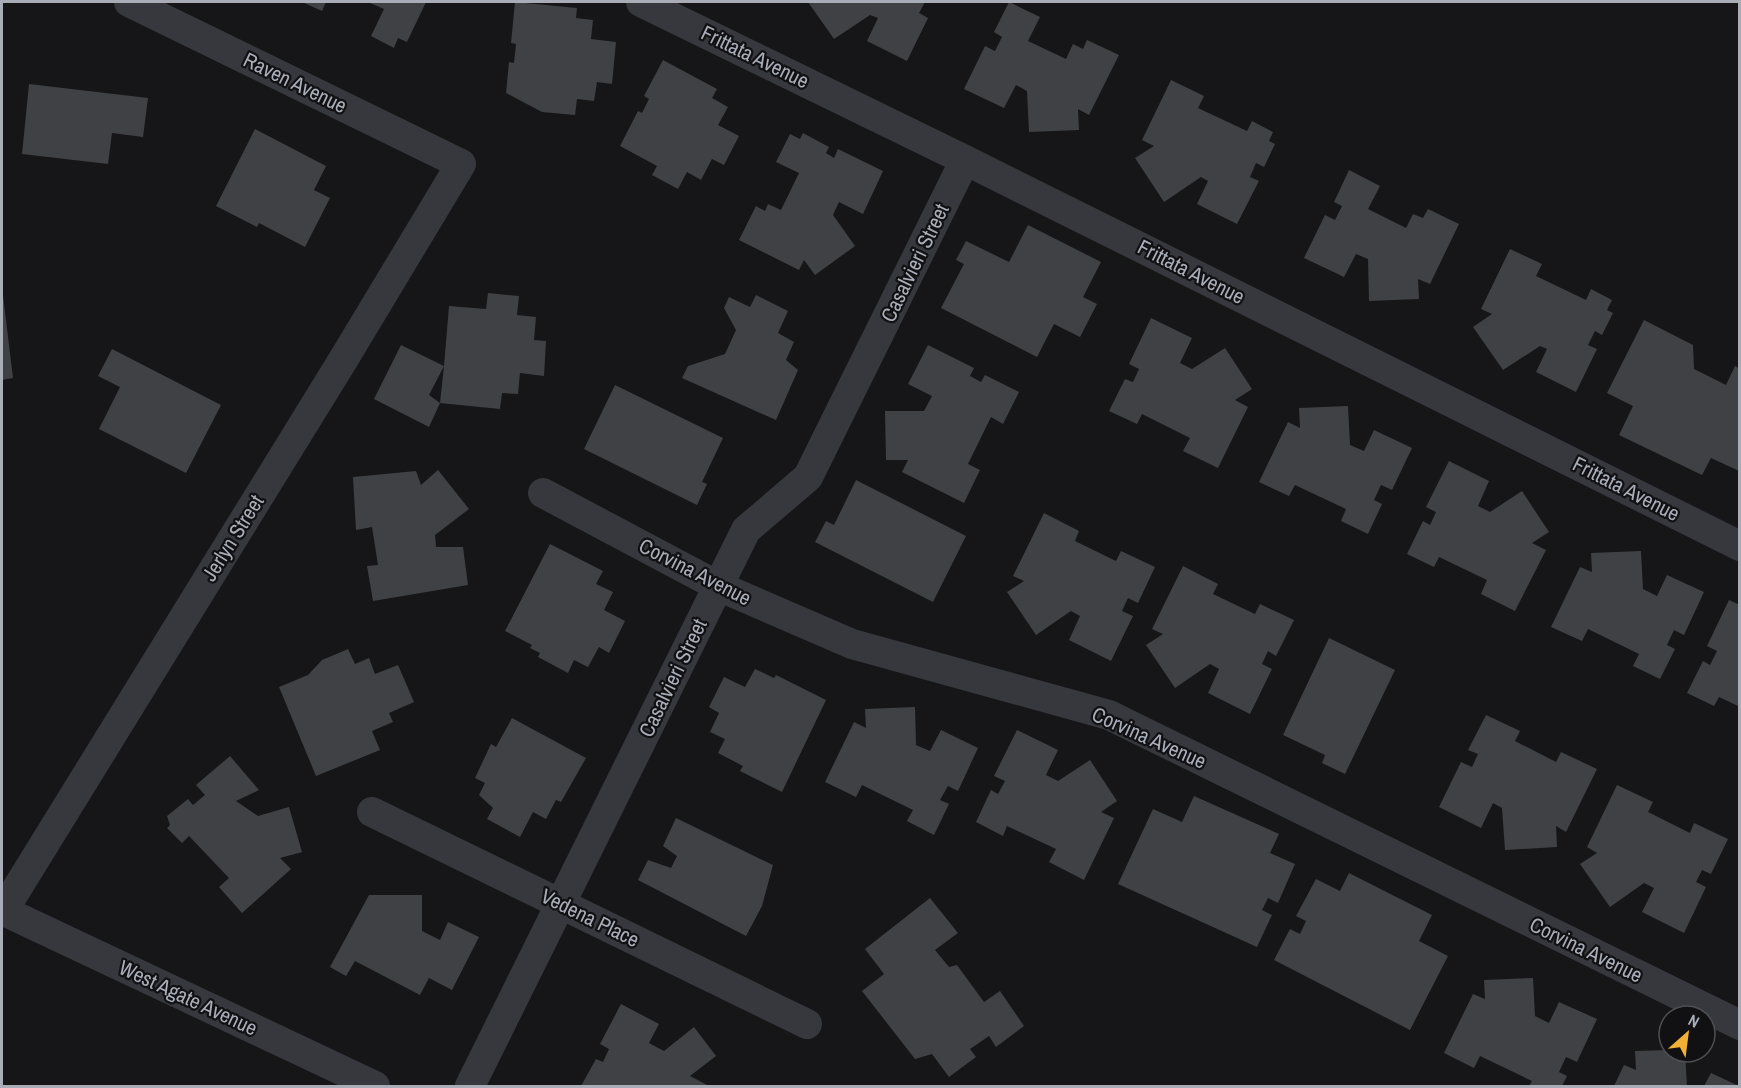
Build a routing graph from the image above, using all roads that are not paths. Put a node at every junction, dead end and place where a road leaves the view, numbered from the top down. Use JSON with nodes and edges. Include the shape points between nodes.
{"nodes":[{"id":1,"x":129,"y":2,"type":"edge"},
{"id":2,"x":640,"y":2,"type":"edge"},
{"id":3,"x":965,"y":160,"type":"junction"},
{"id":4,"x":461,"y":164,"type":"joint"},
{"id":5,"x":543,"y":493,"type":"dead end"},
{"id":6,"x":1740,"y":546,"type":"edge"},
{"id":7,"x":718,"y":586,"type":"junction"},
{"id":8,"x":372,"y":812,"type":"dead end"},
{"id":9,"x":561,"y":904,"type":"junction"},
{"id":10,"x":2,"y":911,"type":"edge"},
{"id":11,"x":807,"y":1024,"type":"dead end"},
{"id":12,"x":1740,"y":1026,"type":"edge"},
{"id":13,"x":375,"y":1086,"type":"edge"},
{"id":14,"x":470,"y":1086,"type":"edge"}],
"edges":[{"from":1,"to":4,"type":"street","name":"Raven Avenue"},
{"from":2,"to":3,"type":"street","name":"Frittata Avenue"},
{"from":3,"to":6,"type":"street","name":"Frittata Avenue"},
{"from":3,"to":7,"type":"street","name":"Casalvieri Street","via":[[808,477],[746,530]]},
{"from":4,"to":10,"type":"street","name":"Jerlyn Street"},
{"from":5,"to":7,"type":"street","name":"Corvina Avenue"},
{"from":7,"to":9,"type":"street","name":"Casalvieri Street"},
{"from":7,"to":12,"type":"street","name":"Corvina Avenue","via":[[852,644],[1109,715]]},
{"from":8,"to":9,"type":"street","name":"Vedena Place"},
{"from":9,"to":11,"type":"street","name":"Vedena Place"},
{"from":9,"to":14,"type":"street","name":"Casalvieri Street"},
{"from":10,"to":13,"type":"street","name":"West Agate Avenue"}]}
